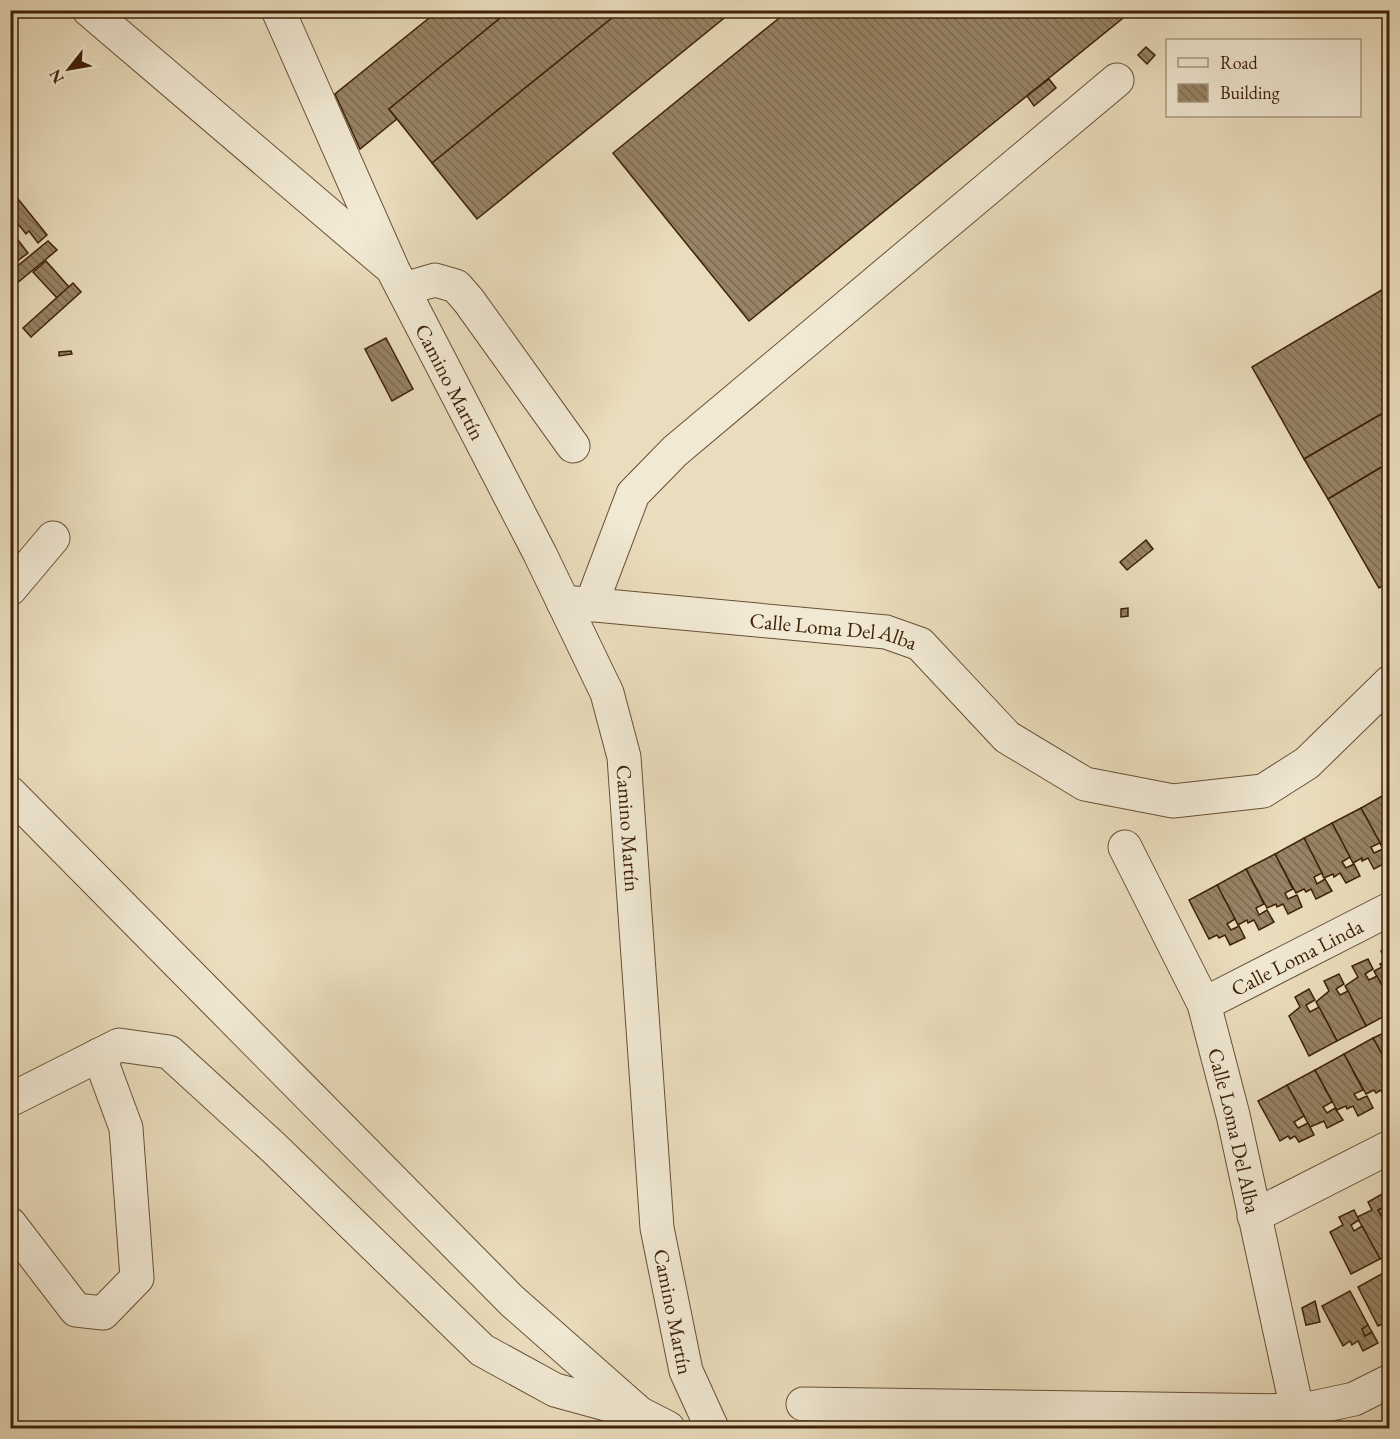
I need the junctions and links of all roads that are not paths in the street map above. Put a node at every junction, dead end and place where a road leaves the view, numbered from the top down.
1 (89, 10) edge
2 (278, 10) edge
3 (1117, 80) dead end
4 (399, 280) junction
5 (573, 446) dead end
6 (53, 538) dead end
7 (10, 589) edge
8 (577, 603) junction
9 (1389, 682) edge
10 (10, 793) edge
11 (1125, 847) dead end
12 (1389, 909) edge
13 (1204, 1004) junction
14 (99, 1055) junction
15 (10, 1100) edge
16 (1389, 1147) edge
17 (1254, 1216) junction
18 (10, 1224) edge
19 (1389, 1381) edge
20 (803, 1404) dead end
21 (639, 1413) junction
22 (1300, 1420) edge
23 (668, 1428) edge
24 (712, 1428) edge

1 - 4 street
2 - 4 street, Camino Martín
3 - 8 street
4 - 5 street
4 - 8 street, Camino Martín
6 - 7 street
8 - 9 street, Calle Loma Del Alba
8 - 24 street, Camino Martín
10 - 21 street
11 - 13 street, Calle Loma Del Alba
12 - 13 street, Calle Loma Linda
13 - 17 street, Calle Loma Del Alba
14 - 15 street
14 - 18 street
14 - 21 street
16 - 17 street
17 - 22 street, Calle Loma Del Alba
19 - 22 street
20 - 22 street
21 - 23 street

